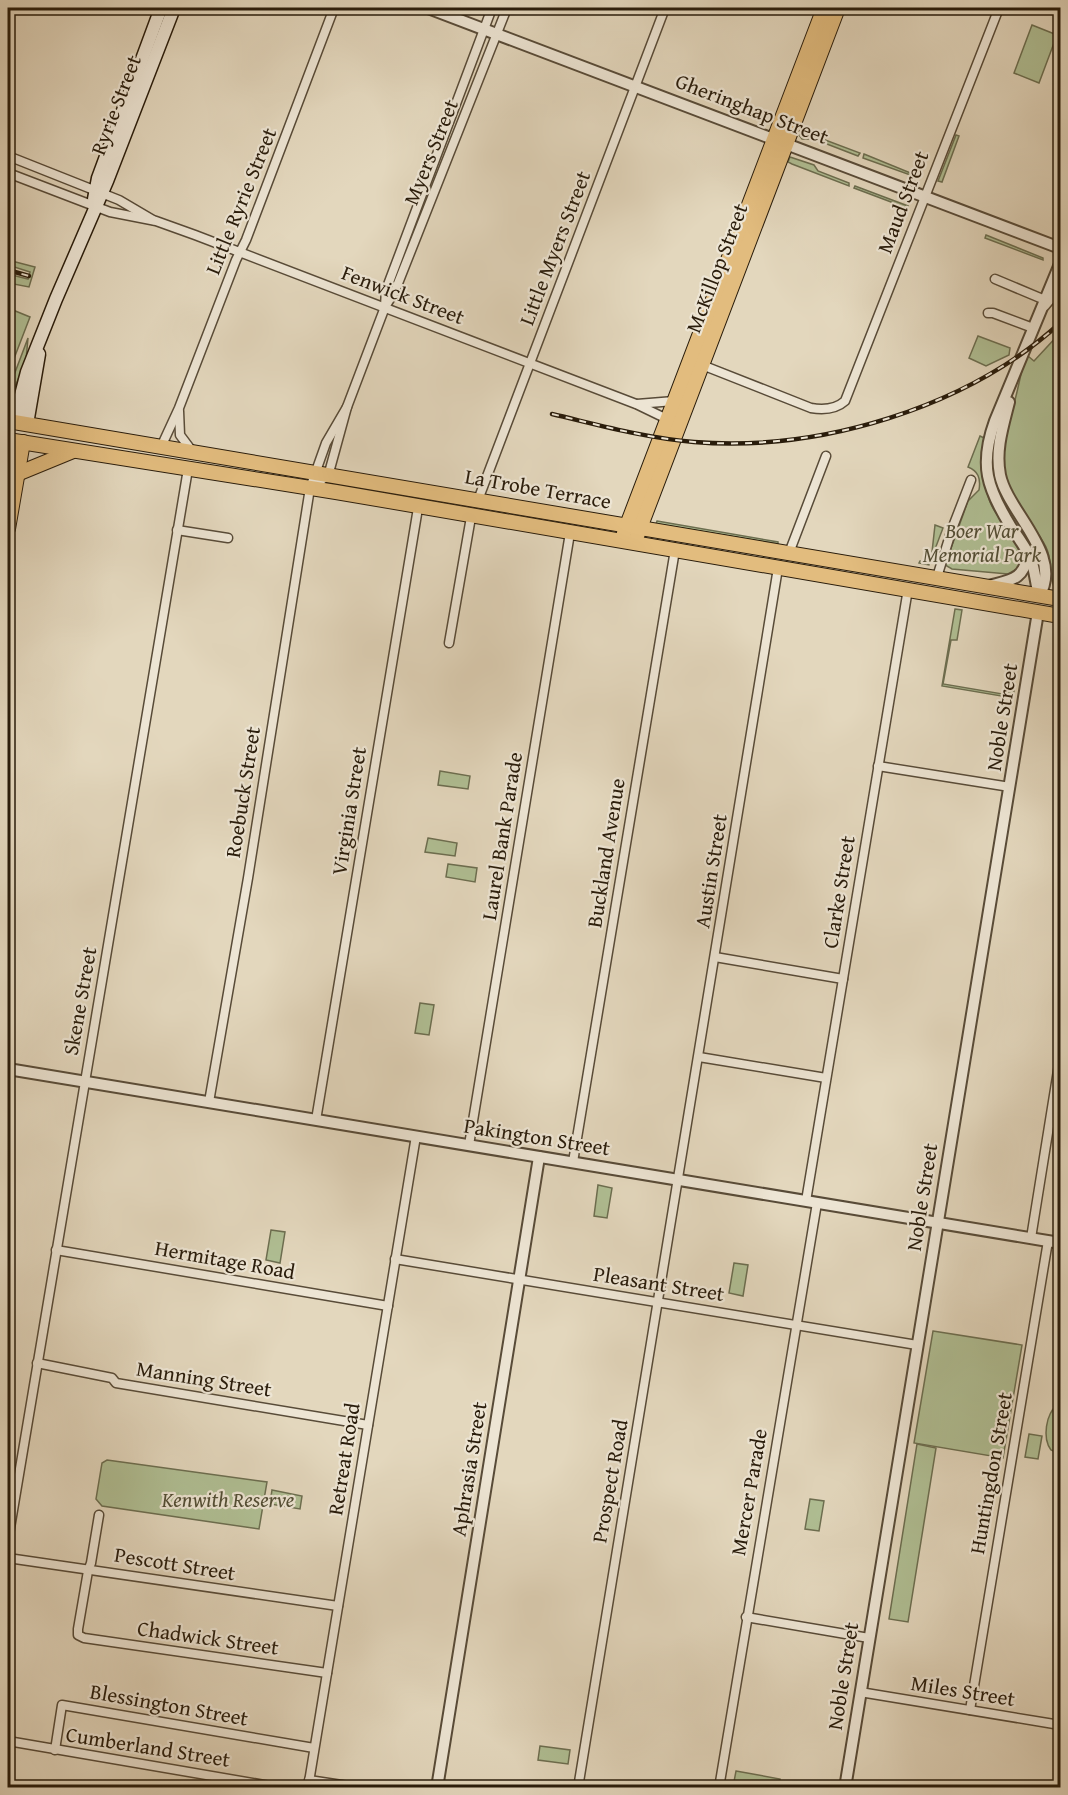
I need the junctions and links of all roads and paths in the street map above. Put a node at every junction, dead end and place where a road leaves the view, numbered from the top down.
1 (161, 8) edge
2 (174, 8) edge
3 (334, 8) edge
4 (428, 8) edge
5 (492, 8) edge
6 (507, 8) edge
7 (665, 8) edge
8 (824, 8) edge
9 (838, 8) edge
10 (999, 8) edge
11 (484, 28) junction
12 (497, 33) junction
13 (636, 86) junction
14 (781, 141) junction
15 (8, 156) edge
16 (22, 162) junction
17 (12, 175) edge
18 (99, 192) junction
19 (924, 196) junction
20 (93, 210) junction
21 (156, 221) junction
22 (1060, 248) edge
23 (240, 252) junction
24 (1060, 264) edge
25 (995, 279) dead end
26 (1060, 288) edge
27 (1043, 305) junction
28 (385, 307) junction
29 (991, 311) dead end
30 (1033, 328) junction
31 (40, 341) junction
32 (531, 363) junction
33 (702, 365) junction
34 (1015, 372) junction
35 (20, 399) junction
36 (674, 401) junction
37 (636, 404) junction
38 (347, 407) junction
39 (179, 408) junction
40 (8, 409) edge
41 (667, 419) junction
42 (18, 423) edge
43 (18, 444) edge
44 (160, 447) junction
45 (73, 451) junction
46 (194, 453) junction
47 (826, 456) dead end
48 (188, 469) junction
49 (17, 474) junction
50 (320, 474) junction
51 (971, 480) dead end
52 (310, 488) junction
53 (478, 500) junction
54 (418, 508) junction
55 (471, 517) junction
56 (633, 526) junction
57 (8, 529) edge
58 (177, 530) junction
59 (570, 533) junction
60 (228, 538) dead end
61 (628, 542) junction
62 (675, 550) junction
63 (789, 553) junction
64 (1028, 554) junction
65 (778, 568) junction
66 (937, 578) junction
67 (989, 586) junction
68 (908, 589) junction
69 (1040, 596) junction
70 (1060, 599) edge
71 (1038, 612) junction
72 (1060, 616) edge
73 (449, 643) dead end
74 (878, 766) junction
75 (1010, 787) junction
76 (715, 957) junction
77 (843, 979) junction
78 (699, 1057) junction
79 (1060, 1058) edge
80 (8, 1069) edge
81 (826, 1078) junction
82 (84, 1081) junction
83 (209, 1102) junction
84 (316, 1120) junction
85 (416, 1136) junction
86 (469, 1145) junction
87 (539, 1157) junction
88 (573, 1162) junction
89 (679, 1180) junction
90 (811, 1202) junction
91 (938, 1223) junction
92 (1031, 1238) junction
93 (1048, 1241) junction
94 (1060, 1243) edge
95 (56, 1250) junction
96 (395, 1259) junction
97 (520, 1279) junction
98 (658, 1302) junction
99 (388, 1306) junction
100 (796, 1324) junction
101 (917, 1345) junction
102 (37, 1363) junction
103 (368, 1425) junction
104 (99, 1515) dead end
105 (8, 1540) edge
106 (8, 1558) edge
107 (88, 1571) junction
108 (338, 1606) junction
109 (746, 1617) junction
110 (869, 1638) junction
111 (327, 1673) junction
112 (860, 1692) junction
113 (970, 1710) junction
114 (1060, 1725) edge
115 (8, 1741) edge
116 (314, 1748) junction
117 (55, 1750) junction
118 (308, 1784) edge
119 (282, 1788) edge
120 (362, 1788) edge
121 (437, 1788) edge
122 (578, 1788) edge
123 (719, 1788) edge
124 (845, 1788) edge

1 - 18 main road, Ryrie Street
2 - 18 main road, Ryrie Street
3 - 23 street, Little Ryrie Street
4 - 11 street, Gheringhap Street
5 - 11 street, Myers Street
6 - 12 street, Myers Street
7 - 13 street, Little Myers Street
8 - 14 main road, McKillop Street
9 - 14 main road, McKillop Street
10 - 19 street, Maud Street
11 - 12 street, Gheringhap Street
11 - 28 street, Myers Street
12 - 13 street, Gheringhap Street
12 - 28 street, Myers Street
13 - 14 street, Gheringhap Street
13 - 32 street, Little Myers Street
14 - 19 street, Gheringhap Street
14 - 33 main road, McKillop Street
14 - 36 main road, McKillop Street
15 - 16 street, Fenwick Street
16 - 17 street
16 - 18 street, Fenwick Street
17 - 20 street, Fenwick Street
18 - 20 main road, Ryrie Street
18 - 21 street, Fenwick Street
19 - 22 street, Gheringhap Street
19 - 33 street, Maud Street
20 - 21 street, Fenwick Street
20 - 31 main road, Ryrie Street
21 - 23 street, Fenwick Street
23 - 28 street, Fenwick Street
23 - 39 street, Little Ryrie Street
24 - 27 street
25 - 27 street
26 - 27 street
27 - 30 street
28 - 32 street, Fenwick Street
28 - 38 street, Myers Street
29 - 30 street
30 - 34 street
31 - 35 main road, Ryrie Street
31 - 42 main road, Ryrie Street
32 - 37 street, Fenwick Street
32 - 53 street, Little Myers Street
33 - 41 main road
33 - 56 main road, McKillop Street
34 - 64 street
34 - 69 street
35 - 40 main road
35 - 42 main road, Ryrie Street
36 - 37 street, Fenwick Street
36 - 41 main road, McKillop Street
37 - 41 street, Fenwick Street
38 - 50 street, Myers Street
38 - 50 street, Myers Street
39 - 44 street, Little Ryrie Street
39 - 46 street, Little Ryrie Street
41 - 56 main road, McKillop Street
42 - 43 main road
42 - 44 main road, La Trobe Terrace
43 - 45 main road, La Trobe Terrace
43 - 49 main road
44 - 46 main road, La Trobe Terrace
45 - 48 main road, La Trobe Terrace
45 - 49 main road
46 - 50 main road, La Trobe Terrace
47 - 63 street
48 - 52 main road, La Trobe Terrace
48 - 58 street, Skene Street
49 - 57 main road
50 - 52 street, Myers Street
50 - 53 main road, La Trobe Terrace
51 - 66 street
52 - 54 main road, La Trobe Terrace
52 - 83 street, Roebuck Street
53 - 56 main road, La Trobe Terrace
54 - 55 main road, La Trobe Terrace
54 - 84 street, Virginia Street
55 - 59 main road, La Trobe Terrace
55 - 73 street
56 - 61 main road, McKillop Street
56 - 63 main road, La Trobe Terrace
58 - 60 street
58 - 82 street, Skene Street
59 - 61 main road, La Trobe Terrace
59 - 86 street, Laurel Bank Parade
61 - 62 main road, La Trobe Terrace
62 - 65 main road, La Trobe Terrace
62 - 88 street, Buckland Avenue
63 - 66 main road, La Trobe Terrace
64 - 67 street
64 - 69 street
65 - 68 main road, La Trobe Terrace
65 - 76 street, Austin Street
66 - 67 main road, La Trobe Terrace
67 - 69 main road, La Trobe Terrace
68 - 71 main road, La Trobe Terrace
68 - 74 street, Clarke Street
69 - 70 main road, La Trobe Terrace
69 - 71 main road
71 - 72 main road, La Trobe Terrace
71 - 75 street, Noble Street
74 - 75 street
74 - 77 street, Clarke Street
75 - 91 street, Noble Street
76 - 77 street
76 - 78 street, Austin Street
77 - 81 street, Clarke Street
78 - 81 street
78 - 89 street, Austin Street
79 - 92 street
80 - 82 street, Pakington Street
81 - 90 street, Clarke Street
82 - 83 street, Pakington Street
82 - 95 street, Skene Street
83 - 84 street, Pakington Street
84 - 85 street, Pakington Street
85 - 86 street, Pakington Street
85 - 96 street, Retreat Road
86 - 87 street, Pakington Street
87 - 88 street, Pakington Street
87 - 97 street, Aphrasia Street
88 - 89 street, Pakington Street
89 - 90 street, Pakington Street
89 - 98 street, Prospect Road
90 - 91 street, Pakington Street
90 - 100 street, Mercer Parade
91 - 92 street, Pakington Street
91 - 101 street, Noble Street
92 - 93 street, Pakington Street
93 - 94 street, Pakington Street
93 - 113 street, Huntingdon Street
95 - 99 street, Hermitage Road
95 - 102 street, Skene Street
96 - 97 street, Pleasant Street
96 - 99 street, Retreat Road
97 - 98 street, Pleasant Street
97 - 121 street, Aphrasia Street
98 - 100 street, Pleasant Street
98 - 122 street, Prospect Road
99 - 103 street, Retreat Road
100 - 101 street, Pleasant Street
100 - 109 street, Mercer Parade
101 - 110 street, Noble Street
102 - 103 street, Manning Street
102 - 105 street, Skene Street
103 - 108 street, Retreat Road
104 - 107 street
106 - 107 street, Pescott Street
107 - 108 street, Pescott Street
107 - 111 street, Chadwick Street
108 - 111 street, Retreat Road
109 - 110 street
109 - 123 street, Mercer Parade
110 - 112 street, Noble Street
111 - 116 street, Retreat Road
112 - 113 street, Miles Street
112 - 124 street, Noble Street
113 - 114 street, Miles Street
115 - 117 street, Cumberland Street
116 - 117 street, Blessington Street
116 - 118 street, Retreat Road
117 - 119 street, Cumberland Street
118 - 120 street

